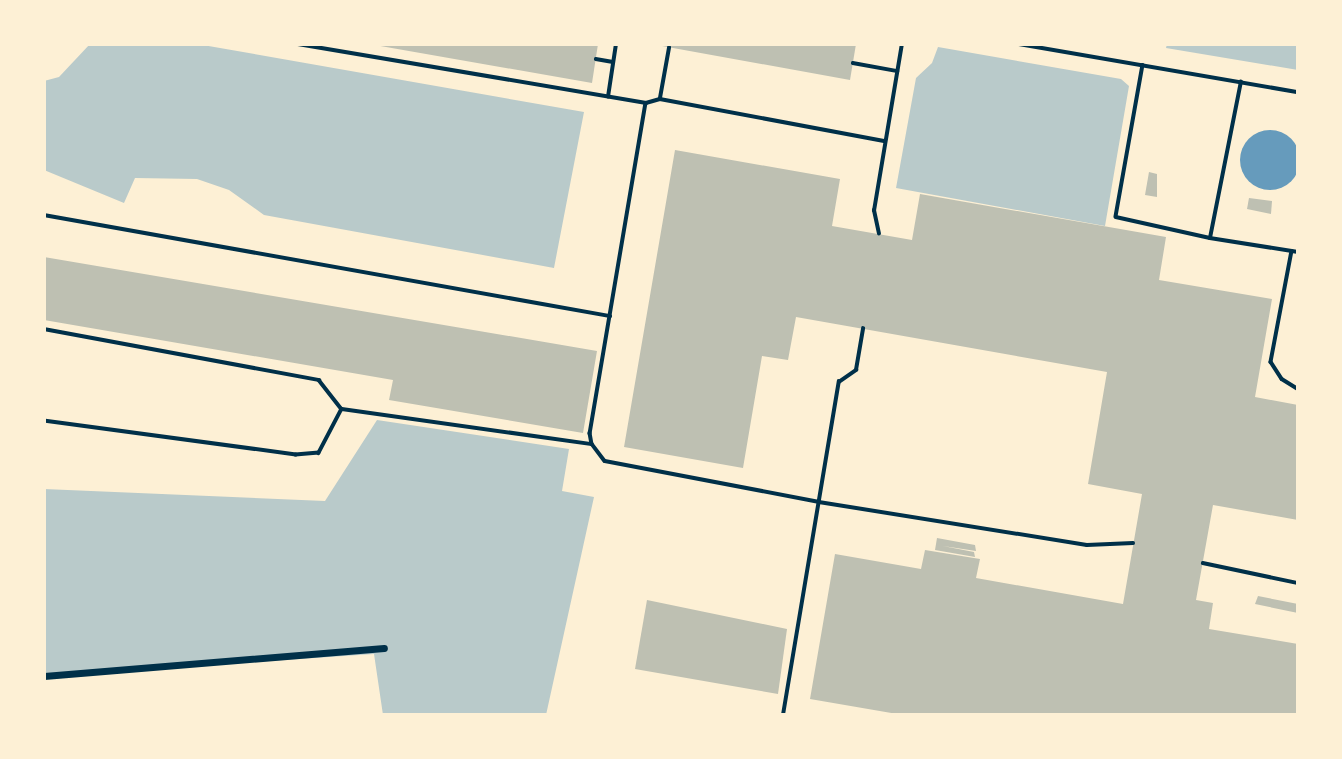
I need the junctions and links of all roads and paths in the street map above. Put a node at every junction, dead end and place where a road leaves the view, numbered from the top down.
1 (298, 44) edge
2 (617, 44) edge
3 (902, 44) edge
4 (1019, 44) edge
5 (668, 48) dead end
6 (596, 59) dead end
7 (613, 62) junction
8 (853, 63) dead end
9 (1143, 65) junction
10 (897, 71) junction
11 (1241, 82) junction
12 (1298, 92) edge
13 (608, 97) junction
14 (660, 99) junction
15 (646, 103) junction
16 (886, 141) junction
17 (44, 215) edge
18 (879, 234) dead end
19 (1210, 238) junction
20 (1292, 251) junction
21 (1298, 252) edge
22 (610, 316) junction
23 (863, 329) dead end
24 (44, 330) edge
25 (1298, 389) edge
26 (342, 409) junction
27 (44, 421) edge
28 (592, 444) junction
29 (819, 502) junction
30 (1133, 543) dead end
31 (1203, 563) dead end
32 (1298, 583) edge
33 (384, 648) dead end
34 (44, 676) edge
35 (783, 715) edge

1 - 13 lane
2 - 7 lane
3 - 10 lane
4 - 9 lane
5 - 14 lane
6 - 7 lane
7 - 13 lane
8 - 10 lane
9 - 11 lane
9 - 19 lane
10 - 16 lane
11 - 12 lane
11 - 19 lane
13 - 15 lane
14 - 15 lane
14 - 16 lane
15 - 22 lane
16 - 18 lane
17 - 22 lane
19 - 20 lane
20 - 21 lane
20 - 25 lane
22 - 28 lane
23 - 29 lane
24 - 26 lane
26 - 27 lane
26 - 28 lane
28 - 29 lane
29 - 30 lane
29 - 35 lane
31 - 32 lane
33 - 34 street

